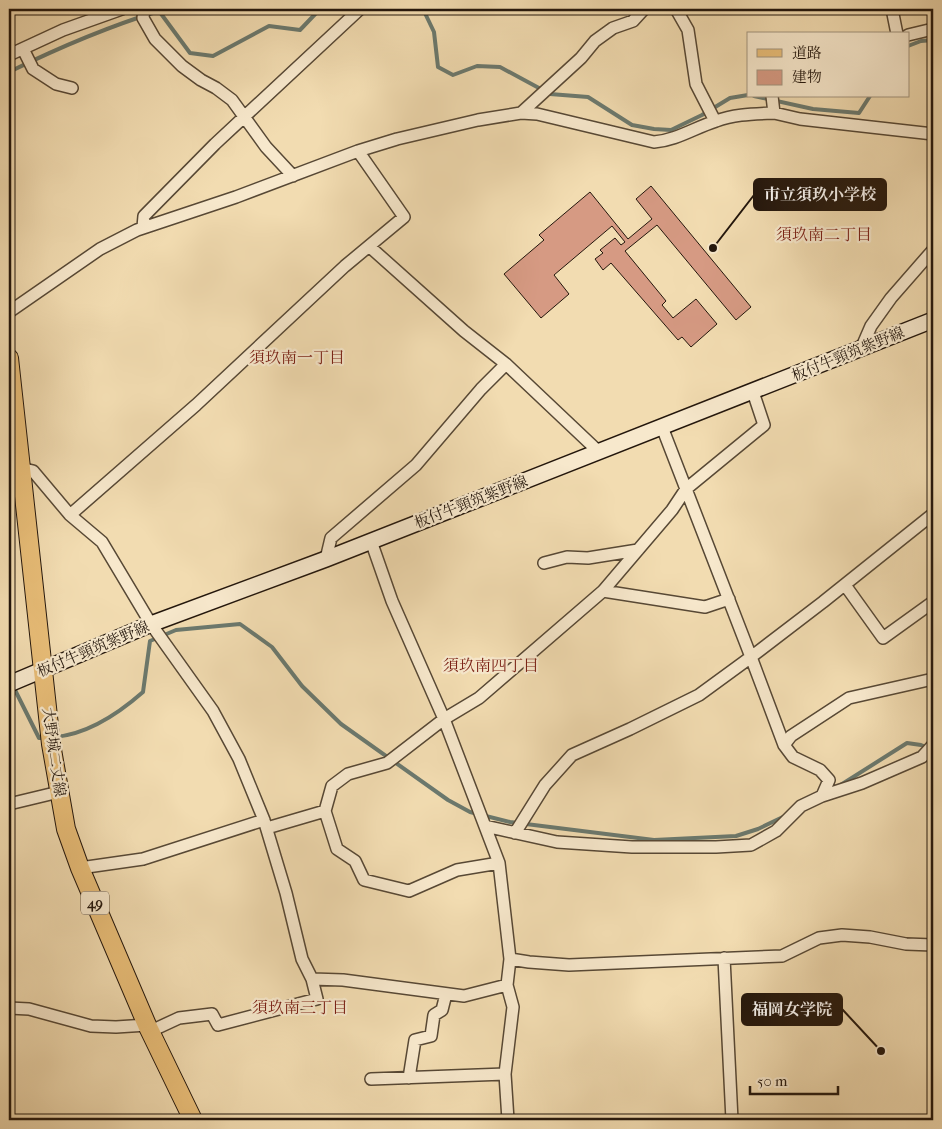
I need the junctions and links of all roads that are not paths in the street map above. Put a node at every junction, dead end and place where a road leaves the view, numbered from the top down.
1 (122, 9) edge
2 (144, 9) edge
3 (360, 9) edge
4 (644, 9) edge
5 (676, 9) edge
6 (892, 9) edge
7 (933, 29) edge
8 (897, 32) edge
9 (910, 35) edge
10 (23, 49) junction
11 (9, 55) edge
12 (72, 88) dead end
13 (772, 104) edge
14 (521, 113) junction
15 (245, 117) junction
16 (715, 121) junction
17 (933, 134) edge
18 (358, 151) junction
19 (293, 176) junction
20 (143, 228) junction
21 (370, 247) junction
22 (933, 250) edge
23 (9, 312) edge
24 (933, 320) edge
25 (861, 349) junction
26 (9, 358) edge
27 (506, 364) junction
28 (753, 392) junction
29 (662, 427) junction
30 (599, 452) junction
31 (20, 468) junction
32 (686, 489) junction
33 (933, 514) edge
34 (70, 515) junction
35 (371, 541) junction
36 (638, 550) junction
37 (326, 559) junction
38 (544, 563) dead end
39 (845, 585) junction
40 (603, 591) junction
41 (729, 599) junction
42 (933, 602) edge
43 (151, 624) junction
44 (751, 657) junction
45 (43, 671) junction
46 (933, 679) edge
47 (9, 684) edge
48 (444, 719) junction
49 (784, 744) junction
50 (933, 745) edge
51 (59, 792) junction
52 (822, 796) junction
53 (9, 804) edge
54 (325, 811) junction
55 (266, 824) junction
56 (485, 826) junction
57 (515, 833) junction
58 (499, 863) junction
59 (80, 868) junction
60 (933, 945) edge
61 (724, 958) junction
62 (510, 959) junction
63 (312, 979) junction
64 (508, 985) junction
65 (446, 994) junction
66 (9, 1008) edge
67 (149, 1028) junction
68 (505, 1074) junction
69 (409, 1078) junction
70 (371, 1079) dead end
71 (193, 1120) edge
72 (508, 1120) edge
73 (732, 1120) edge

1 - 10 street
2 - 15 street
3 - 15 street
4 - 14 street
5 - 16 street
6 - 8 street
7 - 9 street
10 - 11 street
10 - 12 street
13 - 16 street
13 - 17 street
14 - 16 street
14 - 18 street
15 - 19 street
15 - 20 street
18 - 19 street
18 - 21 street
19 - 20 street
20 - 23 street
21 - 27 street
21 - 34 street
22 - 25 street
24 - 25 main road, 板付牛頸筑紫野線
25 - 28 main road, 板付牛頸筑紫野線
26 - 31 main road, 大野城二丈線 / 49
27 - 30 street
27 - 37 street
28 - 29 main road, 板付牛頸筑紫野線
28 - 32 street
29 - 30 main road, 板付牛頸筑紫野線
29 - 32 street
30 - 35 main road, 板付牛頸筑紫野線
31 - 34 street
31 - 45 main road, 大野城二丈線 / 49
32 - 36 street
32 - 41 street
33 - 39 street
34 - 43 street
35 - 37 main road, 板付牛頸筑紫野線
35 - 48 street
36 - 38 street
36 - 40 street
37 - 43 main road, 板付牛頸筑紫野線
39 - 42 street
39 - 44 street
40 - 41 street
40 - 48 street
41 - 44 street
43 - 45 main road, 板付牛頸筑紫野線
43 - 55 street
44 - 49 street
44 - 57 street
45 - 47 main road, 板付牛頸筑紫野線
45 - 51 main road, 大野城二丈線 / 49
46 - 49 street
48 - 54 street
48 - 56 street
49 - 52 street
50 - 52 street
51 - 53 street
51 - 59 main road, 大野城二丈線 / 49
52 - 57 street
54 - 55 street
54 - 58 street
55 - 59 street
55 - 63 street
56 - 57 street
56 - 58 street
58 - 62 street
59 - 67 main road, 大野城二丈線 / 49
60 - 61 street
61 - 62 street
61 - 73 street
62 - 64 street
63 - 65 street
63 - 67 street
64 - 65 street
64 - 68 street
65 - 69 street
66 - 67 street
67 - 71 main road, 大野城二丈線 / 49
68 - 69 street
68 - 72 street
69 - 70 street

